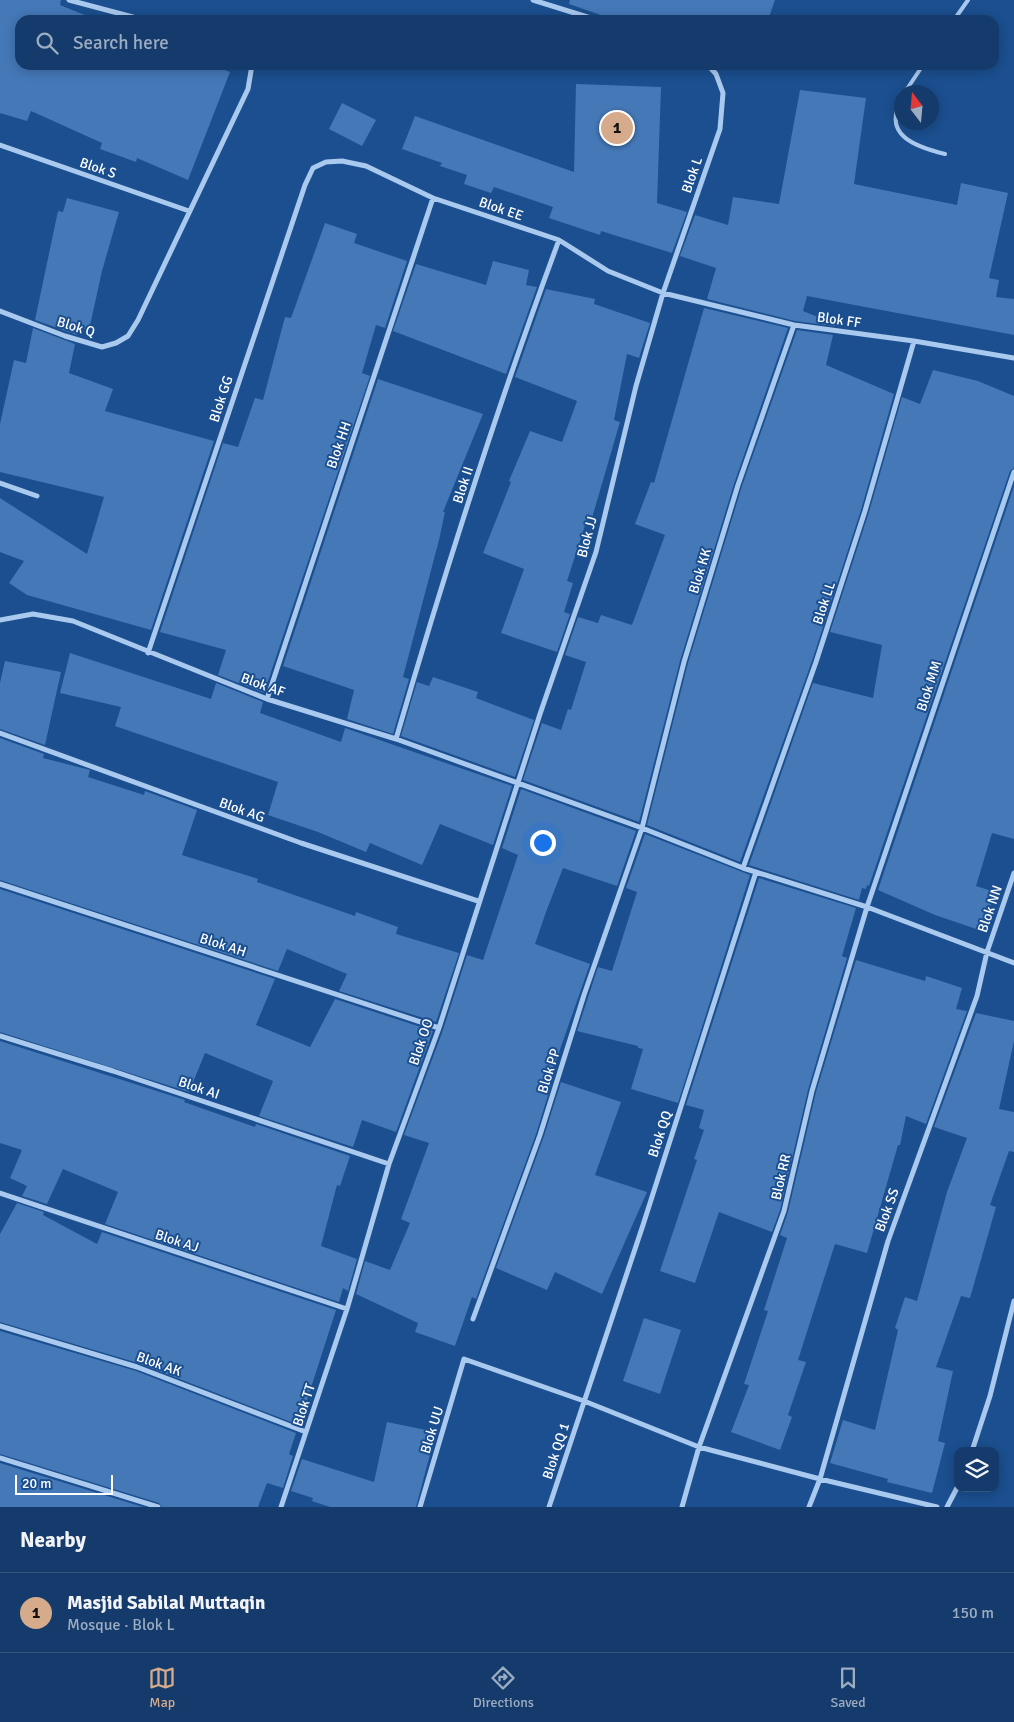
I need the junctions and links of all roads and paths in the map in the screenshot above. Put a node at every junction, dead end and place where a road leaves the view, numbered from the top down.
1 (70, 0) edge
2 (533, 0) edge
3 (968, 0) edge
4 (126, 15) edge
5 (582, 15) edge
6 (958, 15) edge
7 (252, 70) edge
8 (712, 70) edge
9 (920, 70) edge
10 (910, 85) edge
11 (898, 130) edge
12 (0, 145) edge
13 (945, 154) dead end
14 (326, 162) joint
15 (432, 198) junction
16 (189, 211) junction
17 (559, 240) junction
18 (663, 293) junction
19 (0, 311) edge
20 (794, 325) junction
21 (914, 341) junction
22 (1014, 358) edge
23 (1014, 472) edge
24 (0, 483) edge
25 (37, 496) dead end
26 (0, 620) edge
27 (148, 653) junction
28 (267, 699) junction
29 (0, 733) edge
30 (396, 739) junction
31 (518, 784) junction
32 (642, 828) junction
33 (743, 868) junction
34 (756, 872) junction
35 (1014, 874) edge
36 (0, 884) edge
37 (478, 901) junction
38 (867, 907) junction
39 (987, 952) junction
40 (1014, 963) edge
41 (439, 1028) junction
42 (0, 1036) edge
43 (389, 1164) junction
44 (0, 1193) edge
45 (1014, 1301) edge
46 (347, 1309) junction
47 (474, 1319) dead end
48 (0, 1326) edge
49 (584, 1401) junction
50 (306, 1432) junction
51 (700, 1447) junction
52 (973, 1447) edge
53 (0, 1458) edge
54 (820, 1479) junction
55 (955, 1492) edge
56 (158, 1507) edge
57 (281, 1507) edge
58 (420, 1507) edge
59 (549, 1507) edge
60 (682, 1507) edge
61 (808, 1507) edge
62 (936, 1507) edge
63 (947, 1507) edge

1 - 4 street
2 - 5 street
3 - 6 lane
7 - 16 street, Blok Q
8 - 18 street, Blok L
9 - 10 lane
11 - 13 lane
12 - 16 street, Blok S
14 - 15 street, Blok EE
14 - 27 street, Blok GG
15 - 17 street, Blok EE
15 - 28 street, Blok HH
16 - 19 street, Blok Q
17 - 18 street, Blok EE
17 - 30 street, Blok II
18 - 20 street, Blok FF
18 - 31 street, Blok JJ
20 - 21 street, Blok FF
20 - 32 street, Blok KK
21 - 22 street, Blok FF
21 - 33 street, Blok LL
23 - 38 street, Blok MM
24 - 25 street
26 - 27 street, Blok AF
27 - 28 street, Blok AF
28 - 30 street, Blok AF
29 - 37 street, Blok AG
30 - 31 street, Blok AF
31 - 32 street, Blok AF
31 - 37 street, Blok OO
32 - 33 street, Blok AF
32 - 47 street, Blok PP
33 - 34 street, Blok AF
34 - 38 street, Blok AF
34 - 49 street, Blok QQ
35 - 39 street, Blok NN
36 - 41 street, Blok AH
37 - 41 street, Blok OO
38 - 39 street, Blok AF
38 - 51 street, Blok RR
39 - 40 street, Blok AF
39 - 54 street, Blok SS
41 - 43 street, Blok OO
42 - 43 street, Blok AI
43 - 46 street, Blok OO
44 - 46 street, Blok AJ
45 - 52 street
46 - 50 street, Blok TT
48 - 50 street, Blok AK
49 - 51 street
49 - 58 street, Blok UU
49 - 59 street, Blok QQ 1
50 - 57 street, Blok TT
51 - 54 street
51 - 60 street, Blok RR
53 - 56 street
54 - 61 street, Blok SS
54 - 62 street
55 - 63 street

